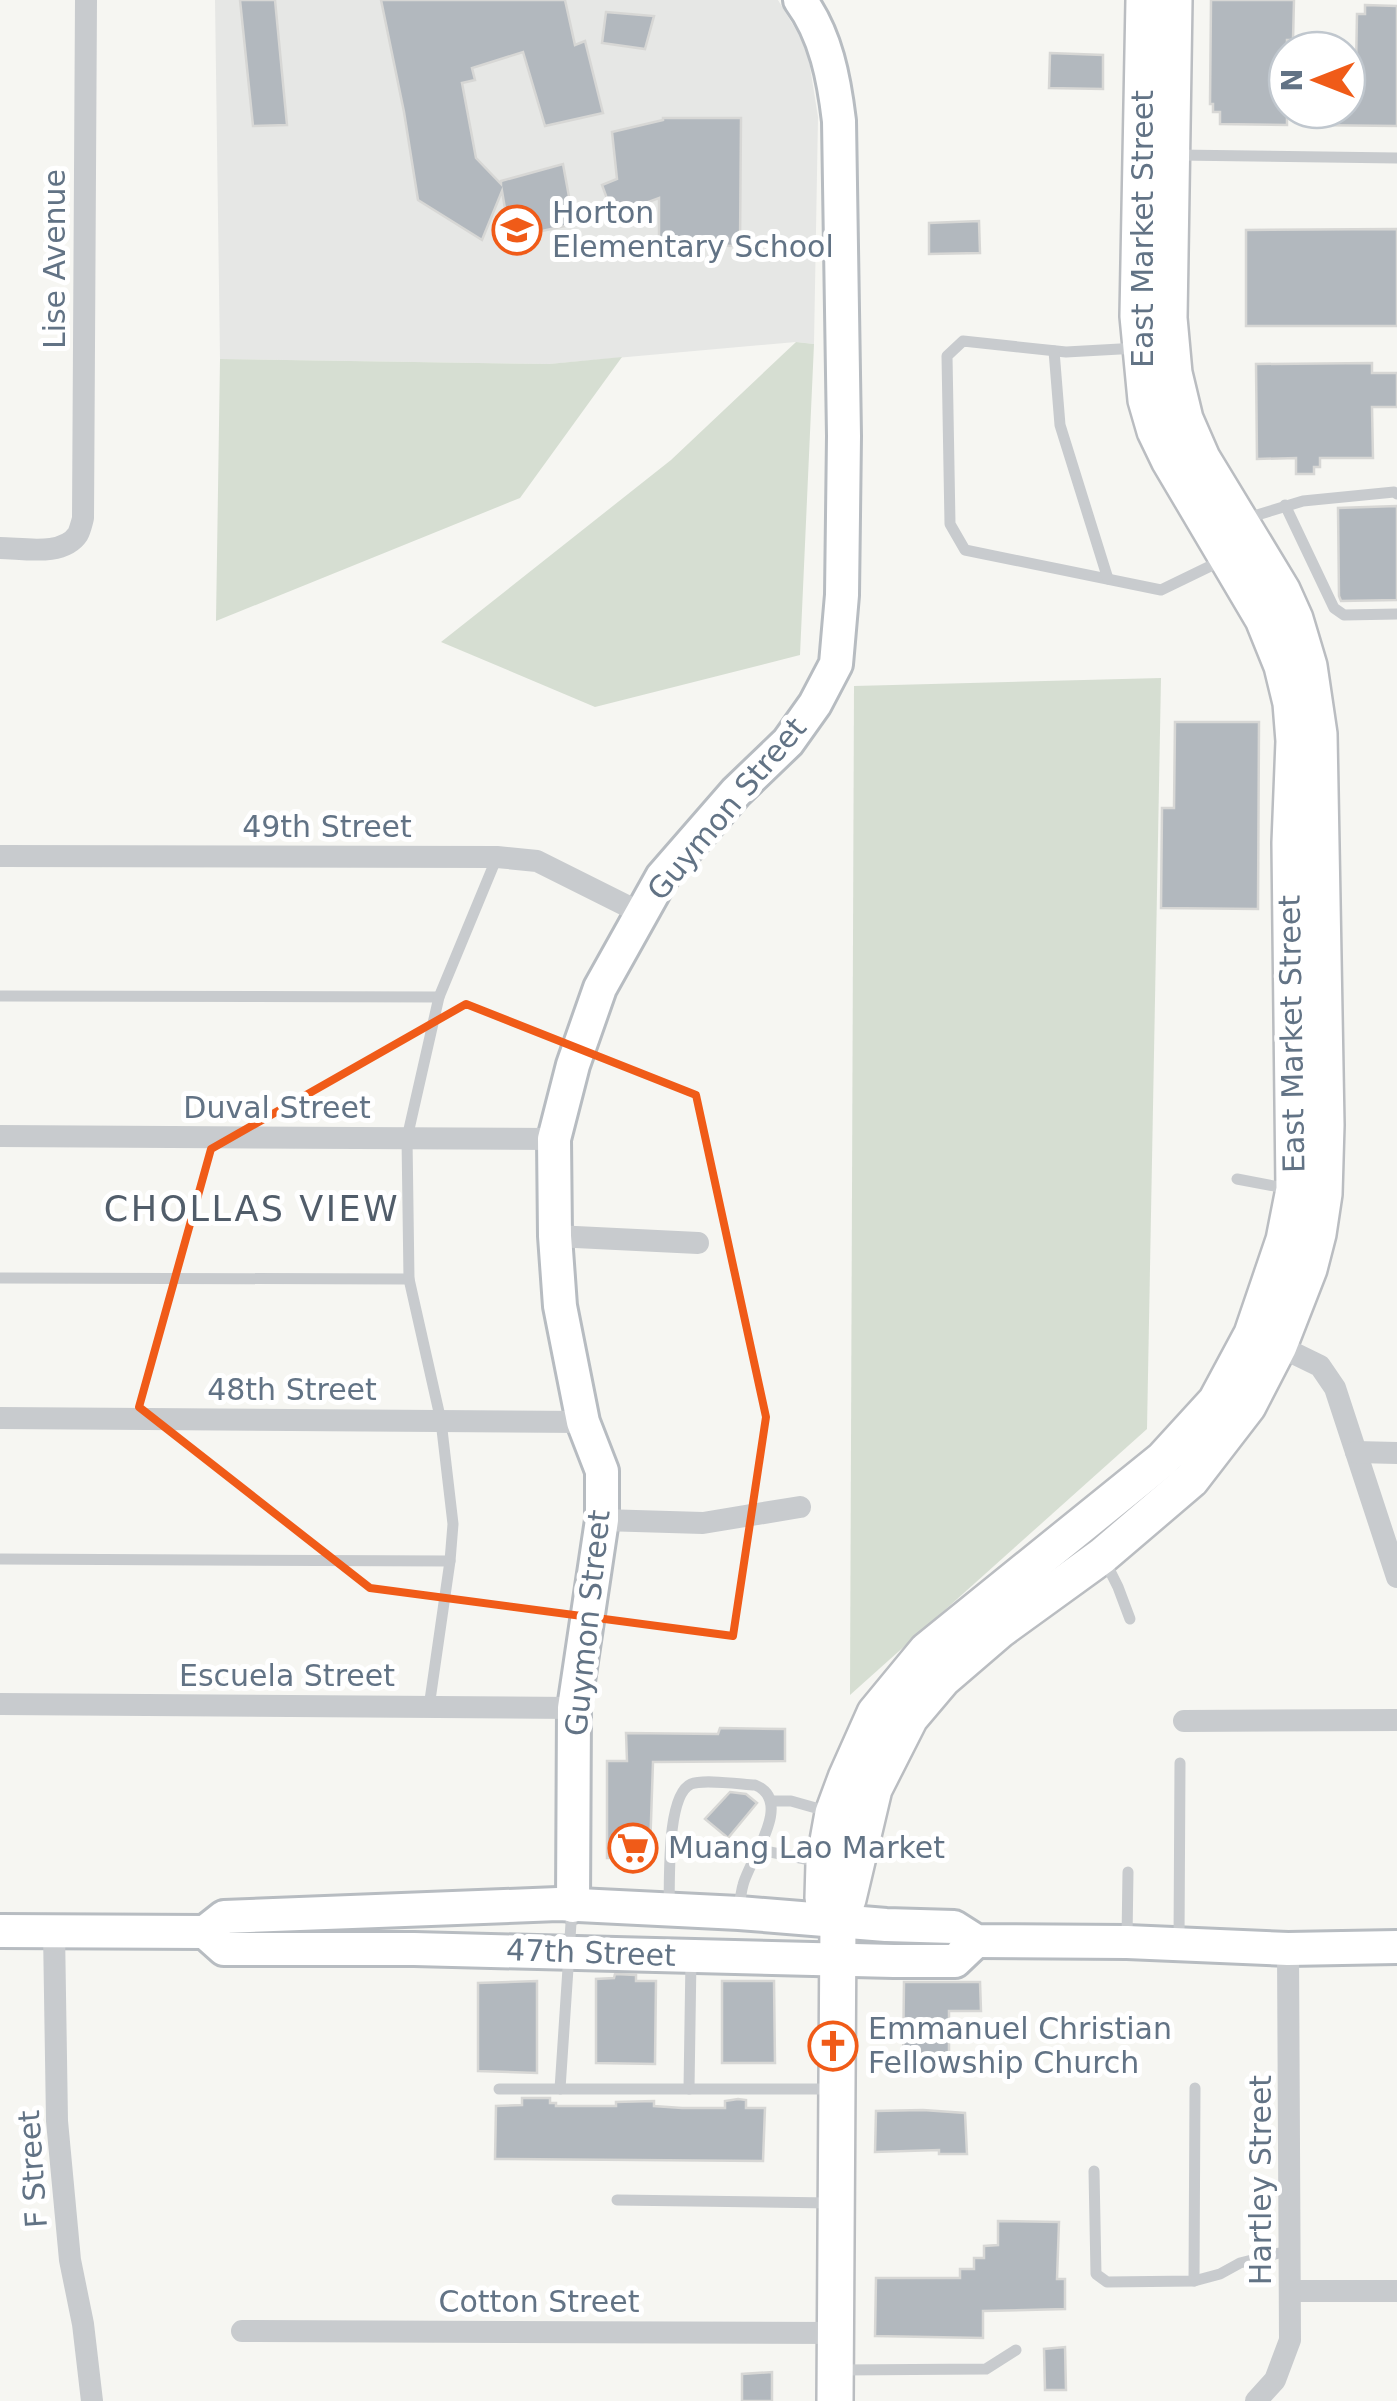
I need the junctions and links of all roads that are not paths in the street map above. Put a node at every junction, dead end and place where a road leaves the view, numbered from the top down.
1 (86, 0) edge
2 (800, 0) edge
3 (1144, 0) edge
4 (1174, 0) edge
5 (1157, 155) junction
6 (1397, 158) edge
7 (1140, 348) junction
8 (1054, 351) junction
9 (1397, 494) edge
10 (1285, 505) junction
11 (1240, 521) junction
12 (0, 548) edge
13 (1229, 558) junction
14 (1108, 580) junction
15 (1397, 614) edge
16 (0, 856) edge
17 (497, 857) junction
18 (641, 913) junction
19 (0, 996) edge
20 (439, 997) junction
21 (0, 1136) edge
22 (408, 1138) junction
23 (554, 1139) junction
24 (1238, 1178) dead end
25 (1294, 1190) junction
26 (554, 1236) junction
27 (698, 1243) dead end
28 (0, 1278) edge
29 (409, 1279) junction
30 (1279, 1346) junction
31 (0, 1418) edge
32 (441, 1421) junction
33 (583, 1422) junction
34 (1356, 1452) junction
35 (1397, 1453) edge
36 (800, 1507) dead end
37 (602, 1520) junction
38 (1102, 1556) junction
39 (0, 1559) edge
40 (450, 1560) junction
41 (1397, 1577) edge
42 (1130, 1620) dead end
43 (0, 1704) edge
44 (428, 1707) junction
45 (574, 1708) junction
46 (1397, 1720) edge
47 (1184, 1721) dead end
48 (1180, 1762) dead end
49 (771, 1801) junction
50 (834, 1813) junction
51 (760, 1850) junction
52 (824, 1863) junction
53 (1128, 1872) dead end
54 (572, 1906) junction
55 (668, 1909) junction
56 (738, 1913) junction
57 (838, 1922) junction
58 (0, 1931) edge
59 (54, 1931) junction
60 (205, 1932) junction
61 (976, 1941) junction
62 (1126, 1942) junction
63 (1178, 1945) junction
64 (1397, 1946) edge
65 (1288, 1949) junction
66 (569, 1952) junction
67 (691, 1956) junction
68 (838, 1960) junction
69 (499, 2088) dead end
70 (560, 2088) junction
71 (1195, 2088) dead end
72 (689, 2089) junction
73 (836, 2089) junction
74 (1094, 2170) dead end
75 (616, 2200) dead end
76 (836, 2203) junction
77 (1292, 2250) junction
78 (1194, 2281) junction
79 (1292, 2291) junction
80 (1397, 2291) edge
81 (242, 2331) dead end
82 (836, 2333) junction
83 (1016, 2350) dead end
84 (835, 2385) edge
85 (92, 2401) edge
86 (1256, 2401) edge

1 - 12 street, Lise Avenue
2 - 18 main road, Guymon Street
3 - 5 main road, East Market Street
4 - 5 main road, East Market Street
5 - 6 lane
5 - 7 main road, East Market Street
5 - 11 main road, East Market Street
7 - 8 lane
7 - 13 main road, East Market Street
8 - 14 lane
8 - 14 lane
9 - 10 lane
10 - 11 lane
10 - 15 lane
11 - 30 main road, East Market Street
13 - 14 lane
13 - 25 main road, East Market Street
16 - 17 street, 49th Street
17 - 18 street, 49th Street
17 - 20 lane
18 - 23 main road, Guymon Street
19 - 20 lane
20 - 22 lane
21 - 22 street, Duval Street
22 - 23 street, Duval Street
22 - 29 lane
23 - 26 main road, Guymon Street
24 - 25 lane
25 - 30 main road
25 - 50 main road, East Market Street
26 - 27 street
26 - 33 main road, Guymon Street
28 - 29 lane
29 - 32 lane
30 - 34 street
30 - 38 main road, East Market Street
31 - 32 street, 48th Street
32 - 33 street, 48th Street
32 - 40 lane
33 - 37 main road, Guymon Street
34 - 35 street
34 - 41 street
36 - 37 street
37 - 45 main road, Guymon Street
38 - 42 lane
38 - 57 main road, East Market Street
39 - 40 lane
40 - 44 lane
43 - 44 street, Escuela Street
44 - 45 street, Escuela Street
45 - 54 main road, Guymon Street
46 - 47 street
48 - 63 lane
49 - 50 lane
49 - 51 lane
49 - 55 lane
50 - 52 main road, East Market Street
51 - 52 lane
51 - 56 lane
52 - 57 main road, East Market Street
53 - 62 lane
54 - 55 main road, 47th Street
54 - 60 main road, 47th Street
54 - 66 lane
55 - 56 main road, 47th Street
56 - 57 main road, 47th Street
57 - 61 main road, 47th Street
57 - 68 main road, East Market Street
58 - 59 main road, 47th Street
59 - 60 main road, 47th Street
59 - 85 street, F Street
60 - 66 main road, 47th Street
61 - 62 main road, 47th Street
61 - 68 main road, 47th Street
62 - 63 main road, 47th Street
63 - 65 main road, 47th Street
64 - 65 main road, 47th Street
65 - 77 street, Hartley Street
66 - 67 main road, 47th Street
66 - 70 lane
67 - 68 main road, 47th Street
67 - 72 lane
68 - 73 main road, East Market Street
69 - 70 lane
70 - 72 lane
71 - 78 lane
72 - 73 lane
73 - 76 main road, East Market Street
74 - 78 lane
75 - 76 lane
76 - 82 main road, East Market Street
77 - 78 lane
77 - 79 street, Hartley Street
79 - 80 street
79 - 86 street, Hartley Street
81 - 82 street, Cotton Street
82 - 84 main road, East Market Street
83 - 84 lane

